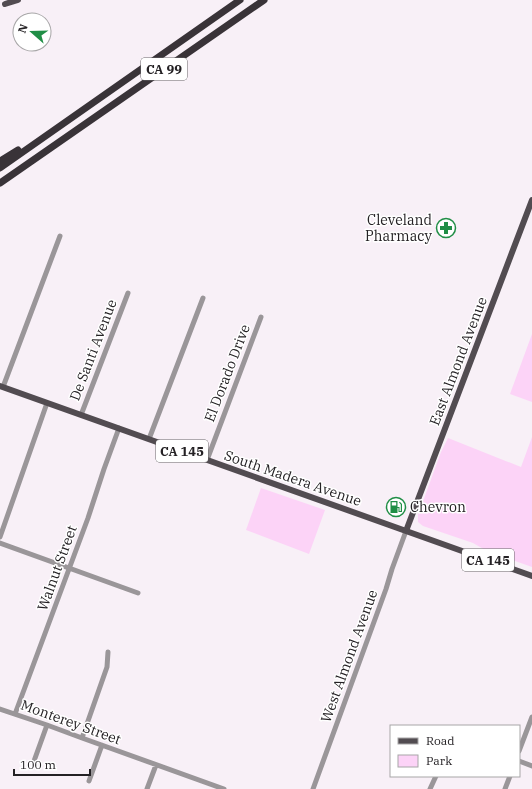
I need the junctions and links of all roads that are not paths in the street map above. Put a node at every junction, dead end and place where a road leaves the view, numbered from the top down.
1 (18, 0) edge
2 (240, 0) edge
3 (264, 0) edge
4 (5, 4) edge
5 (58, 127) junction
6 (65, 138) junction
7 (0, 161) edge
8 (0, 168) edge
9 (0, 183) edge
10 (0, 188) edge
11 (532, 200) edge
12 (60, 236) dead end
13 (128, 293) dead end
14 (203, 298) dead end
15 (261, 317) dead end
16 (1, 386) edge
17 (47, 403) junction
18 (81, 415) junction
19 (119, 428) junction
20 (149, 439) junction
21 (207, 460) junction
22 (406, 531) junction
23 (0, 537) edge
24 (0, 543) edge
25 (70, 568) junction
26 (532, 576) edge
27 (138, 593) dead end
28 (108, 652) dead end
29 (0, 709) edge
30 (15, 714) junction
31 (532, 717) edge
32 (47, 725) junction
33 (82, 738) junction
34 (102, 746) junction
35 (520, 749) edge
36 (34, 761) dead end
37 (520, 761) edge
38 (156, 765) junction
39 (532, 766) edge
40 (436, 777) edge
41 (510, 777) edge
42 (89, 781) dead end
43 (211, 787) edge
44 (147, 789) edge
45 (224, 789) edge
46 (314, 789) edge
47 (430, 789) edge
48 (505, 789) edge

1 - 4 main road
2 - 5 highway, CA 99
3 - 6 highway, CA 99
5 - 7 highway
5 - 8 highway, CA 99
6 - 9 highway, CA 99
6 - 10 highway
11 - 22 main road, East Almond Avenue
12 - 16 street
13 - 18 street, De Santi Avenue
14 - 20 street
15 - 21 street, El Dorado Drive
16 - 17 main road, South Madera Avenue / CA 145
17 - 18 main road, South Madera Avenue / CA 145
17 - 23 street
18 - 19 main road, South Madera Avenue / CA 145
19 - 20 main road, South Madera Avenue / CA 145
19 - 25 street, Walnut Street
20 - 21 main road, South Madera Avenue / CA 145
21 - 22 main road, South Madera Avenue / CA 145
22 - 26 main road, South Madera Avenue / CA 145
22 - 46 street, West Almond Avenue
24 - 25 street
25 - 27 street
25 - 30 street, Walnut Street
28 - 33 street
29 - 30 street, Monterey Street
30 - 32 street, Monterey Street
31 - 35 street
32 - 33 street, Monterey Street
32 - 36 street
33 - 34 street, Monterey Street
34 - 38 street, Monterey Street
34 - 42 street
37 - 39 street
38 - 43 street, Monterey Street
38 - 44 street
40 - 47 street
41 - 48 street
43 - 45 street, Monterey Street

